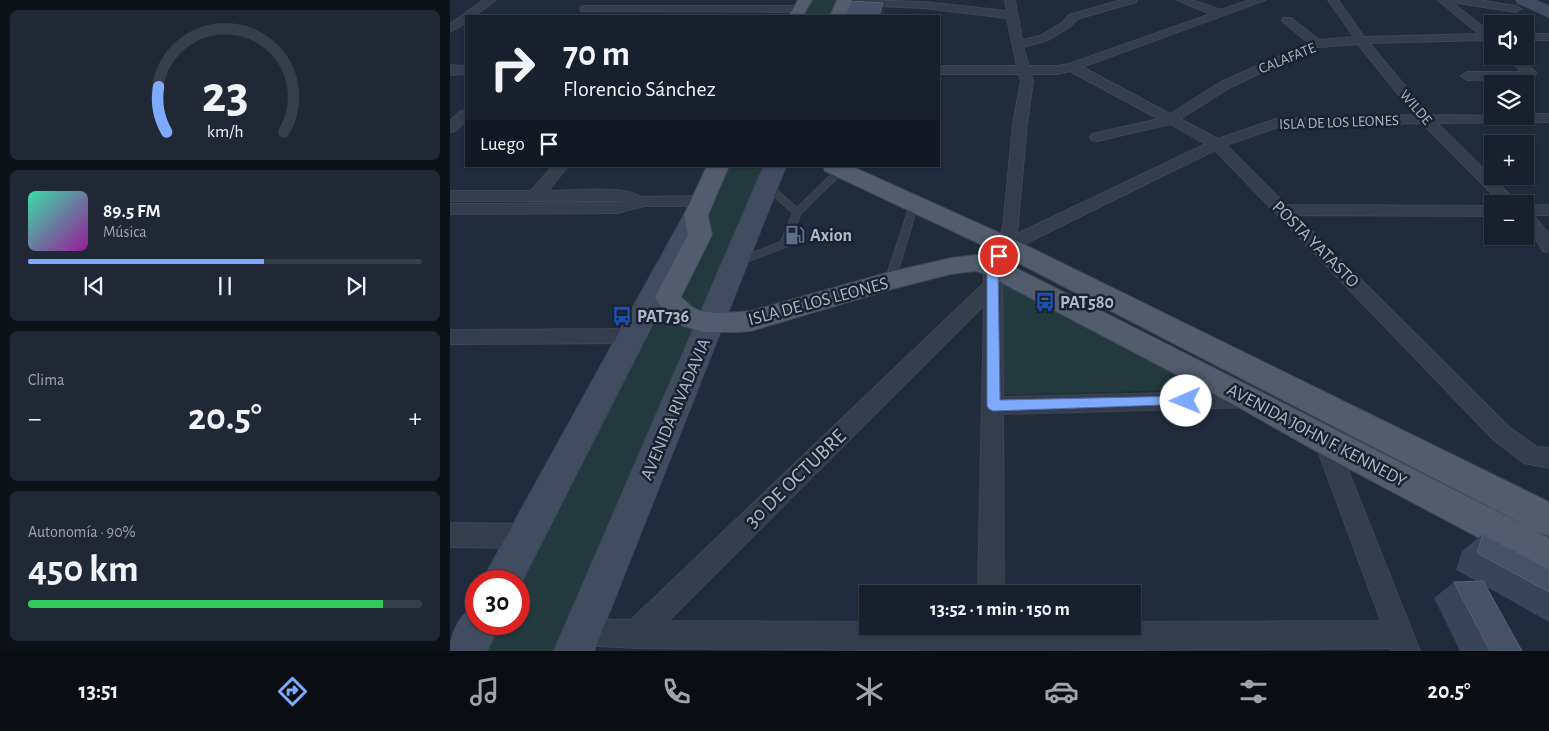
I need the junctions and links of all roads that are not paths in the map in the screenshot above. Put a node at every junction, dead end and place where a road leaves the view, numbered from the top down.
1 (491, 0) edge
2 (595, 0) edge
3 (1010, 0) edge
4 (1182, 0) edge
5 (1260, 0) edge
6 (1333, 0) edge
7 (1443, 0) edge
8 (1458, 0) edge
9 (1537, 0) edge
10 (1136, 1) edge
11 (1471, 1) edge
12 (730, 4) edge
13 (1519, 4) edge
14 (1549, 5) edge
15 (842, 6) edge
16 (585, 8) junction
17 (800, 8) edge
18 (1549, 12) edge
19 (1221, 14) junction
20 (470, 15) edge
21 (577, 15) edge
22 (1013, 15) junction
23 (465, 18) edge
24 (1287, 20) dead end
25 (450, 29) edge
26 (1484, 32) edge
27 (1534, 37) edge
28 (1549, 37) edge
29 (1484, 38) edge
30 (1361, 40) junction
31 (1317, 44) junction
32 (1017, 45) junction
33 (1522, 65) edge
34 (1072, 67) junction
35 (450, 70) edge
36 (465, 70) edge
37 (940, 70) edge
38 (1025, 70) junction
39 (1467, 76) dead end
40 (465, 115) edge
41 (1549, 118) edge
42 (1425, 119) junction
43 (1170, 120) junction
44 (450, 128) edge
45 (1097, 137) dead end
46 (1217, 144) junction
47 (560, 167) edge
48 (718, 167) edge
49 (837, 168) edge
50 (771, 176) edge
51 (537, 194) junction
52 (1503, 195) edge
53 (450, 196) edge
54 (644, 201) junction
55 (914, 204) junction
56 (699, 208) junction
57 (450, 209) edge
58 (1283, 210) junction
59 (1549, 210) edge
60 (1484, 211) edge
61 (1534, 211) edge
62 (797, 212) junction
63 (1534, 226) edge
64 (1549, 247) edge
65 (734, 264) junction
66 (992, 265) junction
67 (890, 281) junction
68 (710, 323) junction
69 (631, 336) junction
70 (450, 337) edge
71 (1251, 399) junction
72 (993, 406) junction
73 (1325, 440) junction
74 (1541, 457) edge
75 (1549, 520) edge
76 (450, 535) edge
77 (525, 536) junction
78 (1549, 557) edge
79 (508, 570) edge
80 (992, 585) edge
81 (636, 634) junction
82 (474, 635) edge
83 (991, 638) edge
84 (578, 642) edge
85 (1403, 642) edge
86 (466, 651) edge

1 - 20 street
2 - 16 street
3 - 22 street
4 - 19 street
5 - 19 street
6 - 30 street, WILDE
7 - 26 street
8 - 11 street
9 - 14 main road
10 - 32 street
11 - 13 street
12 - 16 street
12 - 17 street
13 - 18 main road
15 - 22 street
16 - 21 street
19 - 34 street
22 - 32 street
23 - 25 street
24 - 31 street
27 - 28 street
29 - 30 street, CALAFATE
30 - 31 street, CALAFATE
30 - 42 street, WILDE
31 - 43 street, CALAFATE
32 - 38 street
33 - 39 street
34 - 38 street
34 - 43 street, POSTA YATASTO
35 - 36 street
37 - 38 street
38 - 66 street
40 - 44 street
41 - 42 street, ISLA DE LOS LEONES
42 - 46 street, ISLA DE LOS LEONES
42 - 52 street, WILDE
43 - 45 street, CALAFATE
43 - 46 street, POSTA YATASTO
46 - 58 street, POSTA YATASTO
46 - 66 street, ISLA DE LOS LEONES
47 - 51 street
48 - 56 main road
49 - 55 main road
49 - 62 lane
50 - 62 lane
50 - 65 main road, AVENIDA RIVADAVIA
51 - 53 street
51 - 54 street
54 - 56 street
54 - 57 street
55 - 66 main road
55 - 67 lane
56 - 68 main road, ISLA DE LOS LEONES
56 - 69 main road
58 - 60 street
58 - 74 street, POSTA YATASTO
59 - 61 street
62 - 65 lane
63 - 64 street
65 - 68 main road, AVENIDA RIVADAVIA
66 - 67 main road, ISLA DE LOS LEONES
66 - 71 main road, AVENIDA JOHN F. KENNEDY
66 - 72 street
66 - 75 main road, AVENIDA JOHN F. KENNEDY
66 - 81 street, 30 DE OCTUBRE
67 - 68 main road, ISLA DE LOS LEONES
68 - 84 main road, AVENIDA RIVADAVIA
69 - 70 street
69 - 77 main road
71 - 72 street
71 - 73 main road, AVENIDA JOHN F. KENNEDY
72 - 80 street
73 - 78 main road, AVENIDA JOHN F. KENNEDY
73 - 85 street
76 - 77 street
77 - 79 main road
81 - 83 street
81 - 84 street
82 - 86 main road
83 - 85 street

